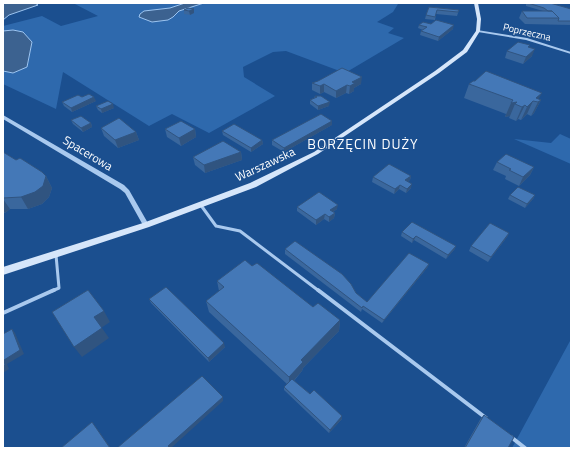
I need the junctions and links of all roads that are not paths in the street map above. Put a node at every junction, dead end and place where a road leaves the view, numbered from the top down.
1 (476, 3) edge
2 (478, 32) junction
3 (571, 52) edge
4 (3, 116) edge
5 (200, 204) junction
6 (146, 225) junction
7 (56, 255) junction
8 (3, 271) edge
9 (3, 314) edge
10 (487, 419) edge
11 (506, 434) edge
12 (525, 448) edge

1 - 2 main road
2 - 3 street, Poprzeczna
2 - 5 main road, Warszawska
4 - 6 street, Spacerowa
5 - 6 main road, Warszawska
5 - 10 lane
6 - 7 main road, Warszawska
7 - 8 main road, Warszawska
7 - 9 lane
11 - 12 lane

